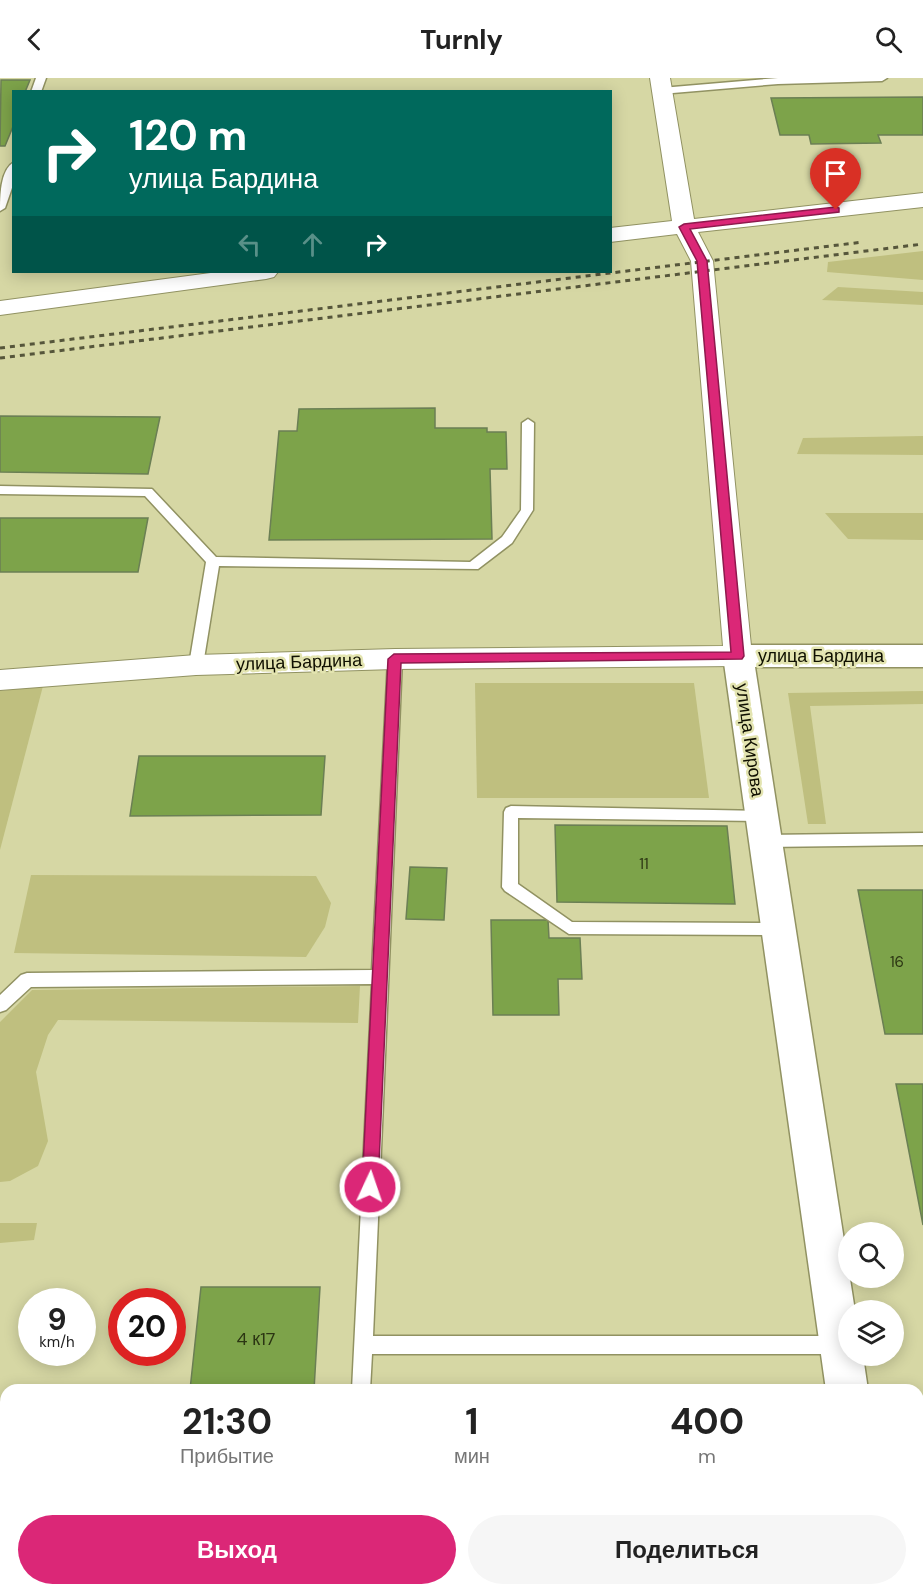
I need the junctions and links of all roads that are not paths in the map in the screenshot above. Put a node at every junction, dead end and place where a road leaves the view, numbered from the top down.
1 (882, 78) edge
2 (660, 85) edge
3 (12, 171) edge
4 (923, 200) edge
5 (0, 208) edge
6 (684, 227) junction
7 (612, 235) edge
8 (259, 273) edge
9 (0, 308) edge
10 (528, 423) dead end
11 (0, 490) edge
12 (213, 561) junction
13 (738, 656) junction
14 (923, 656) edge
15 (394, 659) junction
16 (196, 665) junction
17 (0, 680) edge
18 (763, 828) junction
19 (923, 839) edge
20 (778, 929) junction
21 (380, 977) junction
22 (0, 1005) edge
23 (838, 1325) edge
24 (363, 1345) junction
25 (838, 1345) edge
26 (844, 1366) edge
27 (361, 1384) edge
28 (846, 1384) edge

1 - 2 lane
2 - 6 street, улица Кирова
3 - 5 lane
4 - 6 street
6 - 7 street
6 - 13 street, улица Кирова
8 - 9 street
10 - 12 lane
11 - 12 lane
12 - 16 lane
13 - 14 street, улица Бардина
13 - 15 street, улица Бардина
13 - 18 street, улица Кирова
15 - 16 street, улица Бардина
15 - 21 lane
16 - 17 street, улица Бардина
18 - 19 lane
18 - 20 street, улица Кирова
18 - 20 lane
20 - 23 street, улица Кирова
21 - 22 lane
21 - 24 lane
24 - 25 lane
24 - 27 lane
26 - 28 street, улица Кирова

